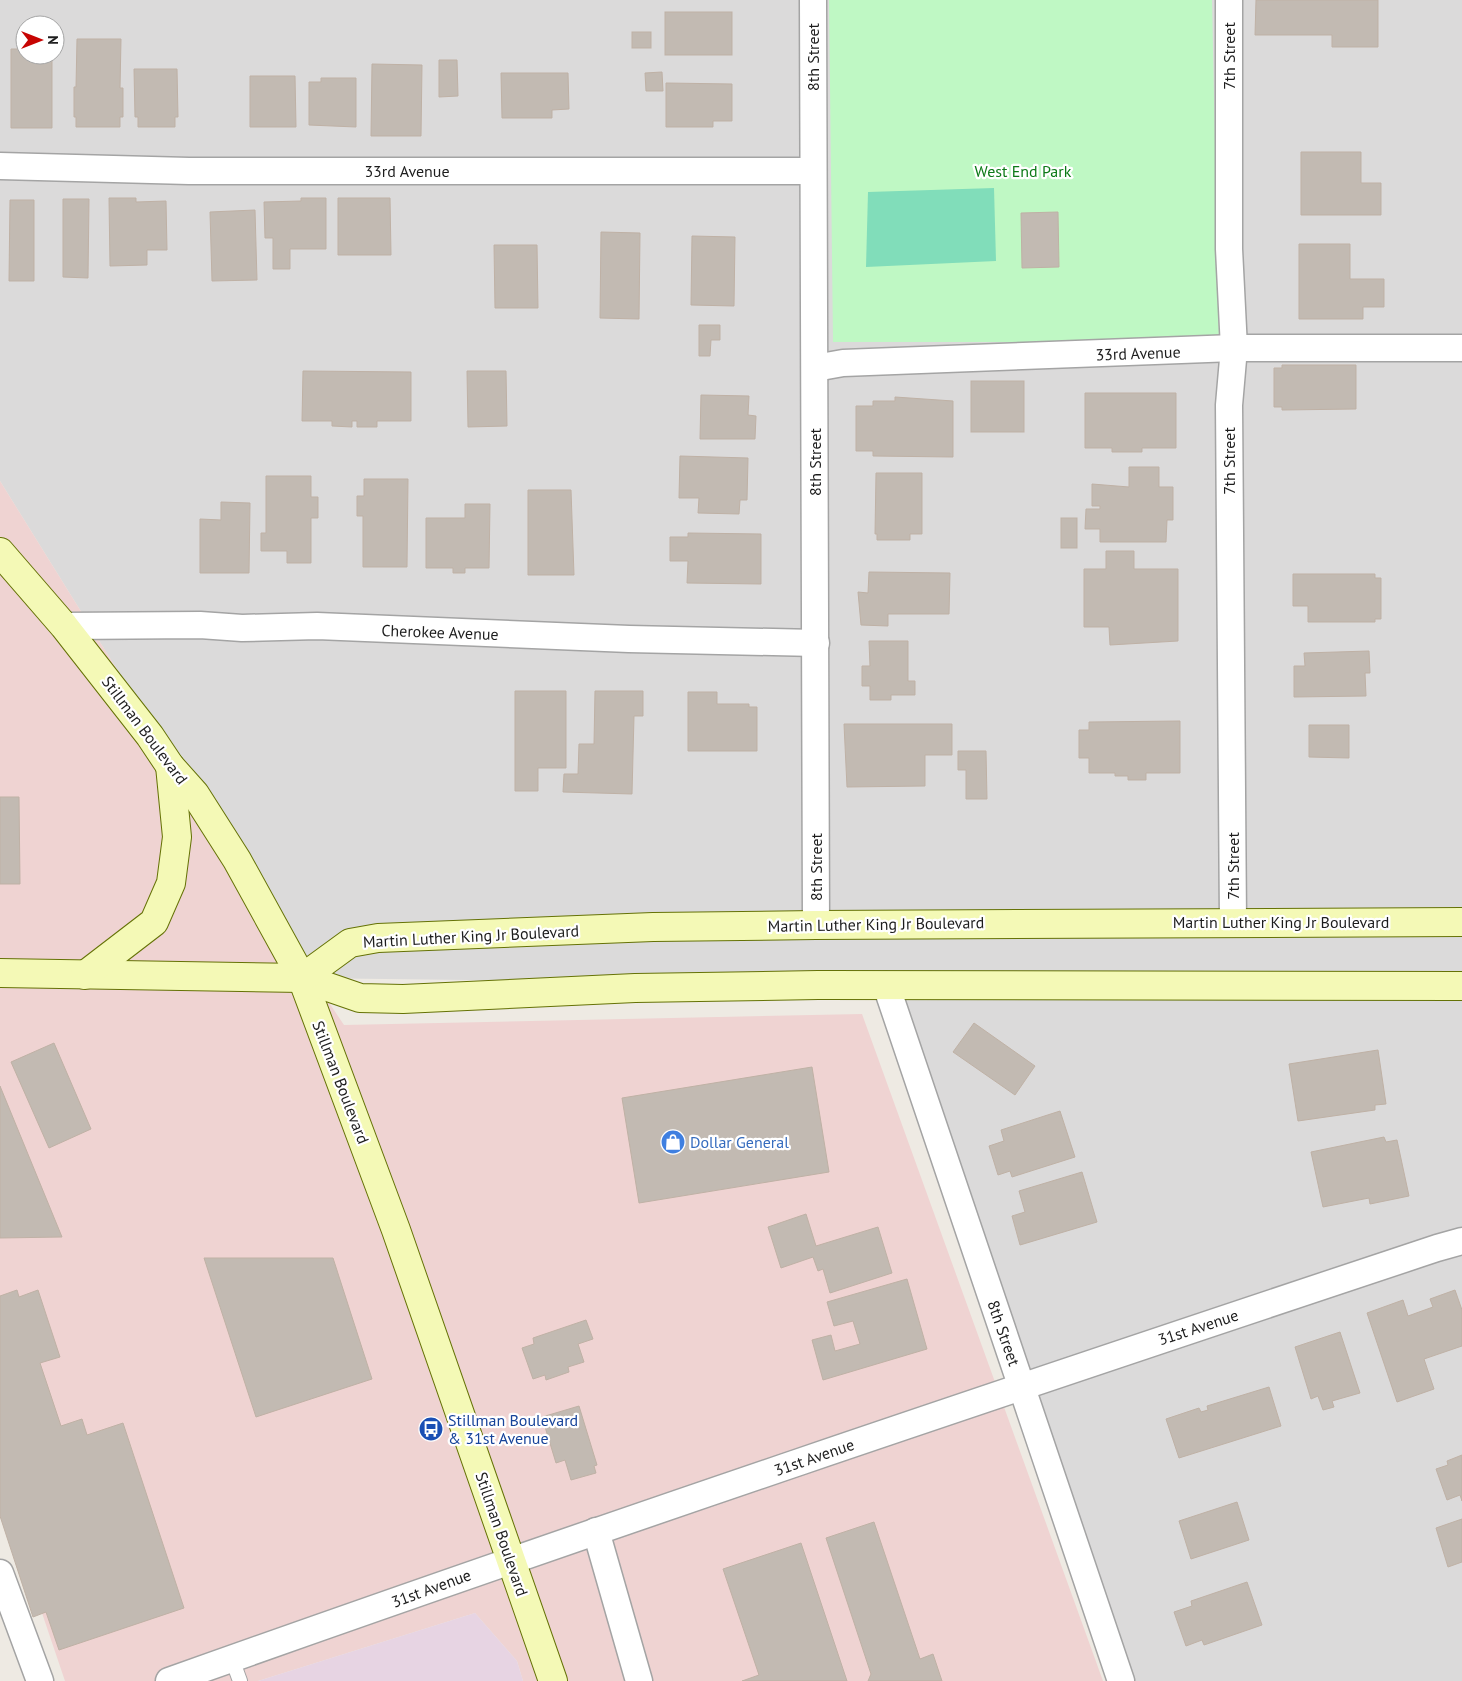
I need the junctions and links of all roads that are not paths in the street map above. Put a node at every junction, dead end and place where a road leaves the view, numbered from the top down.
1 (812, 0) edge
2 (1229, 0) edge
3 (0, 166) edge
4 (813, 171) junction
5 (1234, 348) junction
6 (1462, 348) edge
7 (814, 368) junction
8 (0, 552) edge
9 (64, 626) junction
10 (816, 643) junction
11 (170, 766) junction
12 (1233, 922) junction
13 (1462, 922) edge
14 (816, 924) junction
15 (0, 973) edge
16 (85, 974) junction
17 (302, 978) junction
18 (886, 985) junction
19 (1462, 986) edge
20 (1462, 1241) edge
21 (1022, 1386) junction
22 (596, 1531) junction
23 (511, 1560) junction
24 (0, 1573) edge
25 (236, 1670) edge
26 (40, 1681) edge
27 (169, 1681) edge
28 (553, 1681) edge
29 (639, 1681) edge
30 (1121, 1681) edge

1 - 4 street, 8th Street
2 - 5 street, 7th Street
3 - 4 street, 33rd Avenue
4 - 7 street, 8th Street
5 - 6 street, 33rd Avenue
5 - 7 street, 33rd Avenue
5 - 12 street, 7th Street
7 - 10 street, 8th Street
8 - 9 main road, Stillman Boulevard
9 - 10 street, Cherokee Avenue
9 - 11 main road, Stillman Boulevard
10 - 14 street, 8th Street
11 - 16 main road
11 - 17 main road, Stillman Boulevard
12 - 13 main road, Martin Luther King Jr Boulevard
12 - 14 main road, Martin Luther King Jr Boulevard
14 - 17 main road, Martin Luther King Jr Boulevard
15 - 16 main road
16 - 17 main road
17 - 18 main road
17 - 23 main road, Stillman Boulevard
18 - 19 main road
18 - 21 street, 8th Street
20 - 21 street, 31st Avenue
21 - 22 street, 31st Avenue
21 - 30 street, 8th Street
22 - 23 street, 31st Avenue
22 - 29 street
23 - 25 street, 31st Avenue
23 - 28 main road, Stillman Boulevard
24 - 26 street
25 - 27 street, 31st Avenue

